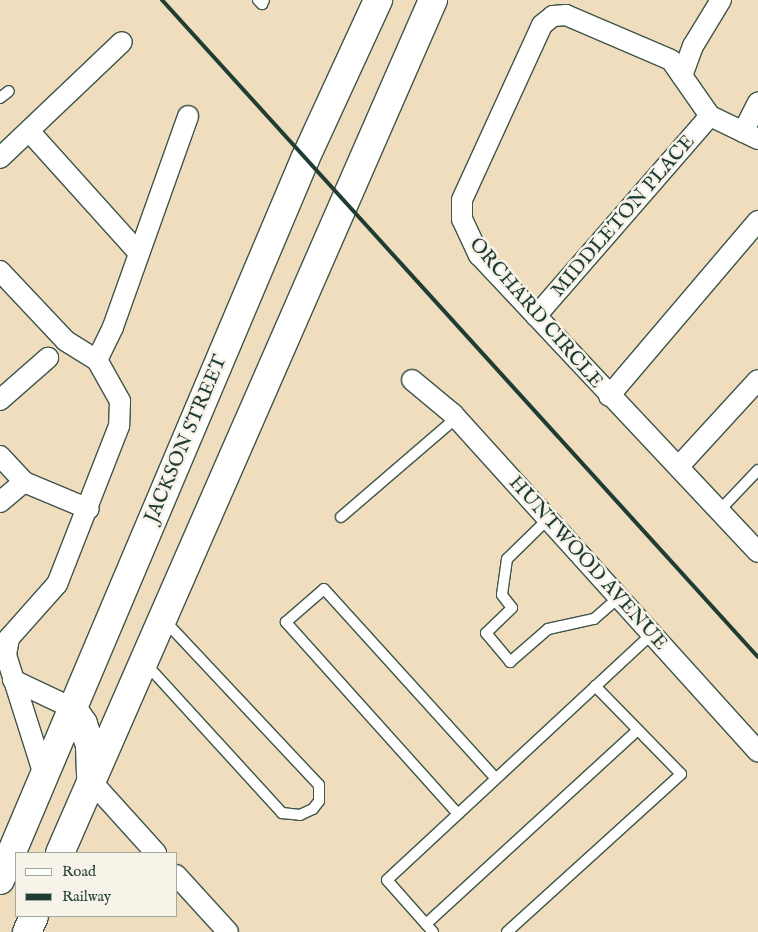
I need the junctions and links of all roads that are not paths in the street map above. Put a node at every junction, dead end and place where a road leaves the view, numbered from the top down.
1 (258, 0) edge
2 (264, 0) edge
3 (378, 0) edge
4 (433, 0) edge
5 (721, 0) edge
6 (122, 42) dead end
7 (682, 76) junction
8 (9, 90) dead end
9 (0, 98) edge
10 (758, 103) edge
11 (188, 116) dead end
12 (710, 116) junction
13 (29, 131) junction
14 (751, 136) edge
15 (0, 158) edge
16 (758, 221) edge
17 (138, 253) junction
18 (0, 272) edge
19 (536, 316) junction
20 (48, 358) dead end
21 (97, 360) junction
22 (412, 380) dead end
23 (758, 380) edge
24 (609, 396) junction
25 (0, 400) edge
26 (456, 418) junction
27 (0, 456) edge
28 (680, 465) junction
29 (758, 470) edge
30 (24, 482) junction
31 (0, 502) edge
32 (89, 509) junction
33 (720, 510) junction
34 (341, 517) dead end
35 (548, 519) junction
36 (758, 552) edge
37 (619, 598) junction
38 (163, 618) junction
39 (652, 634) junction
40 (144, 661) junction
41 (14, 680) junction
42 (595, 686) junction
43 (72, 708) junction
44 (638, 730) junction
45 (758, 751) edge
46 (44, 775) junction
47 (496, 779) junction
48 (91, 781) junction
49 (458, 814) junction
50 (60, 852) edge
51 (155, 852) edge
52 (3, 861) edge
53 (178, 877) edge
54 (34, 917) edge
55 (430, 928) edge
56 (26, 932) edge
57 (228, 932) edge
58 (507, 932) edge

1 - 2 lane
3 - 43 main road, JACKSON STREET
4 - 38 main road
5 - 7 street
6 - 13 street
7 - 12 street, ORCHARD CIRCLE
7 - 19 street, ORCHARD CIRCLE
8 - 9 lane
10 - 14 street
11 - 17 street
12 - 14 street, ORCHARD CIRCLE
12 - 19 street, MIDDLETON PLACE
13 - 15 street
13 - 17 street
16 - 24 street
17 - 21 street
18 - 21 street
19 - 24 street, ORCHARD CIRCLE
20 - 25 street
21 - 32 street
22 - 26 street, HUNTWOOD AVENUE
23 - 28 street
24 - 28 street, ORCHARD CIRCLE
26 - 34 lane
26 - 35 street, HUNTWOOD AVENUE
27 - 30 street
28 - 33 street, ORCHARD CIRCLE
29 - 33 lane
30 - 31 street
30 - 32 street
32 - 41 street
33 - 36 street, ORCHARD CIRCLE
35 - 37 street, HUNTWOOD AVENUE
35 - 37 lane
37 - 39 street, HUNTWOOD AVENUE
38 - 40 main road
38 - 40 lane
39 - 42 lane
39 - 45 street, HUNTWOOD AVENUE
40 - 48 main road
41 - 43 street
41 - 46 street
42 - 44 lane
42 - 47 lane
43 - 46 main road, JACKSON STREET
43 - 48 main road
44 - 55 lane
44 - 58 lane
46 - 52 main road, JACKSON STREET
47 - 49 lane
47 - 49 lane
48 - 50 main road
48 - 51 street
49 - 55 lane
53 - 57 street
54 - 56 main road

